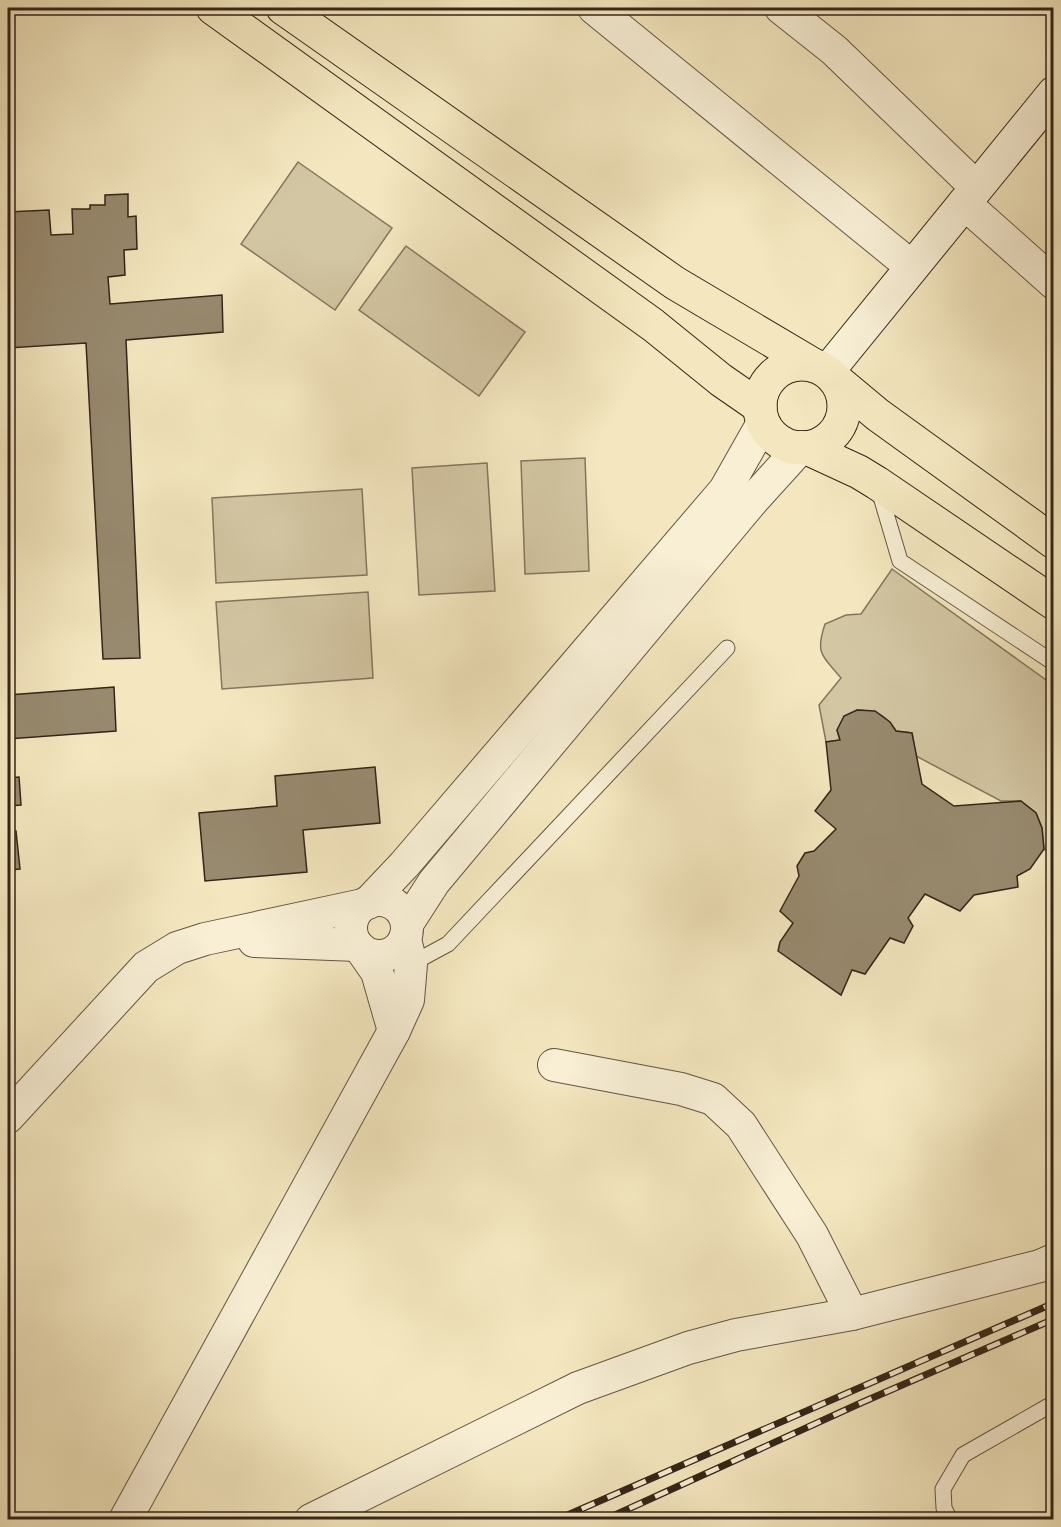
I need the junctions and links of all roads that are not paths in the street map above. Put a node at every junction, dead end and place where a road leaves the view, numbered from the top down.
1 (213, 8) edge
2 (283, 8) edge
3 (594, 8) edge
4 (781, 8) edge
5 (1053, 93) edge
6 (970, 195) junction
7 (912, 267) junction
8 (1053, 283) edge
9 (826, 373) junction
10 (762, 415) junction
11 (804, 447) junction
12 (877, 483) junction
13 (1053, 542) edge
14 (1053, 603) edge
15 (727, 648) dead end
16 (1053, 663) edge
17 (365, 904) junction
18 (205, 939) junction
19 (408, 942) junction
20 (359, 947) junction
21 (394, 1031) junction
22 (554, 1065) dead end
23 (8, 1117) edge
24 (1053, 1260) edge
25 (852, 1314) junction
26 (1053, 1403) edge
27 (133, 1517) edge
28 (311, 1520) edge
29 (950, 1520) edge

1 - 10 main road
2 - 9 main road
3 - 7 street
4 - 6 street
5 - 6 street
6 - 7 street
6 - 8 street
7 - 9 street
9 - 10 main road
9 - 11 main road
9 - 13 main road
10 - 11 main road
10 - 17 street
11 - 12 main road
11 - 19 street
12 - 14 main road
12 - 16 lane
15 - 19 lane
17 - 18 street
17 - 19 street
17 - 20 street
18 - 20 street
18 - 23 street
19 - 20 street
19 - 21 street
20 - 21 street
21 - 27 street
22 - 25 street
24 - 25 street
25 - 28 street
26 - 29 lane

